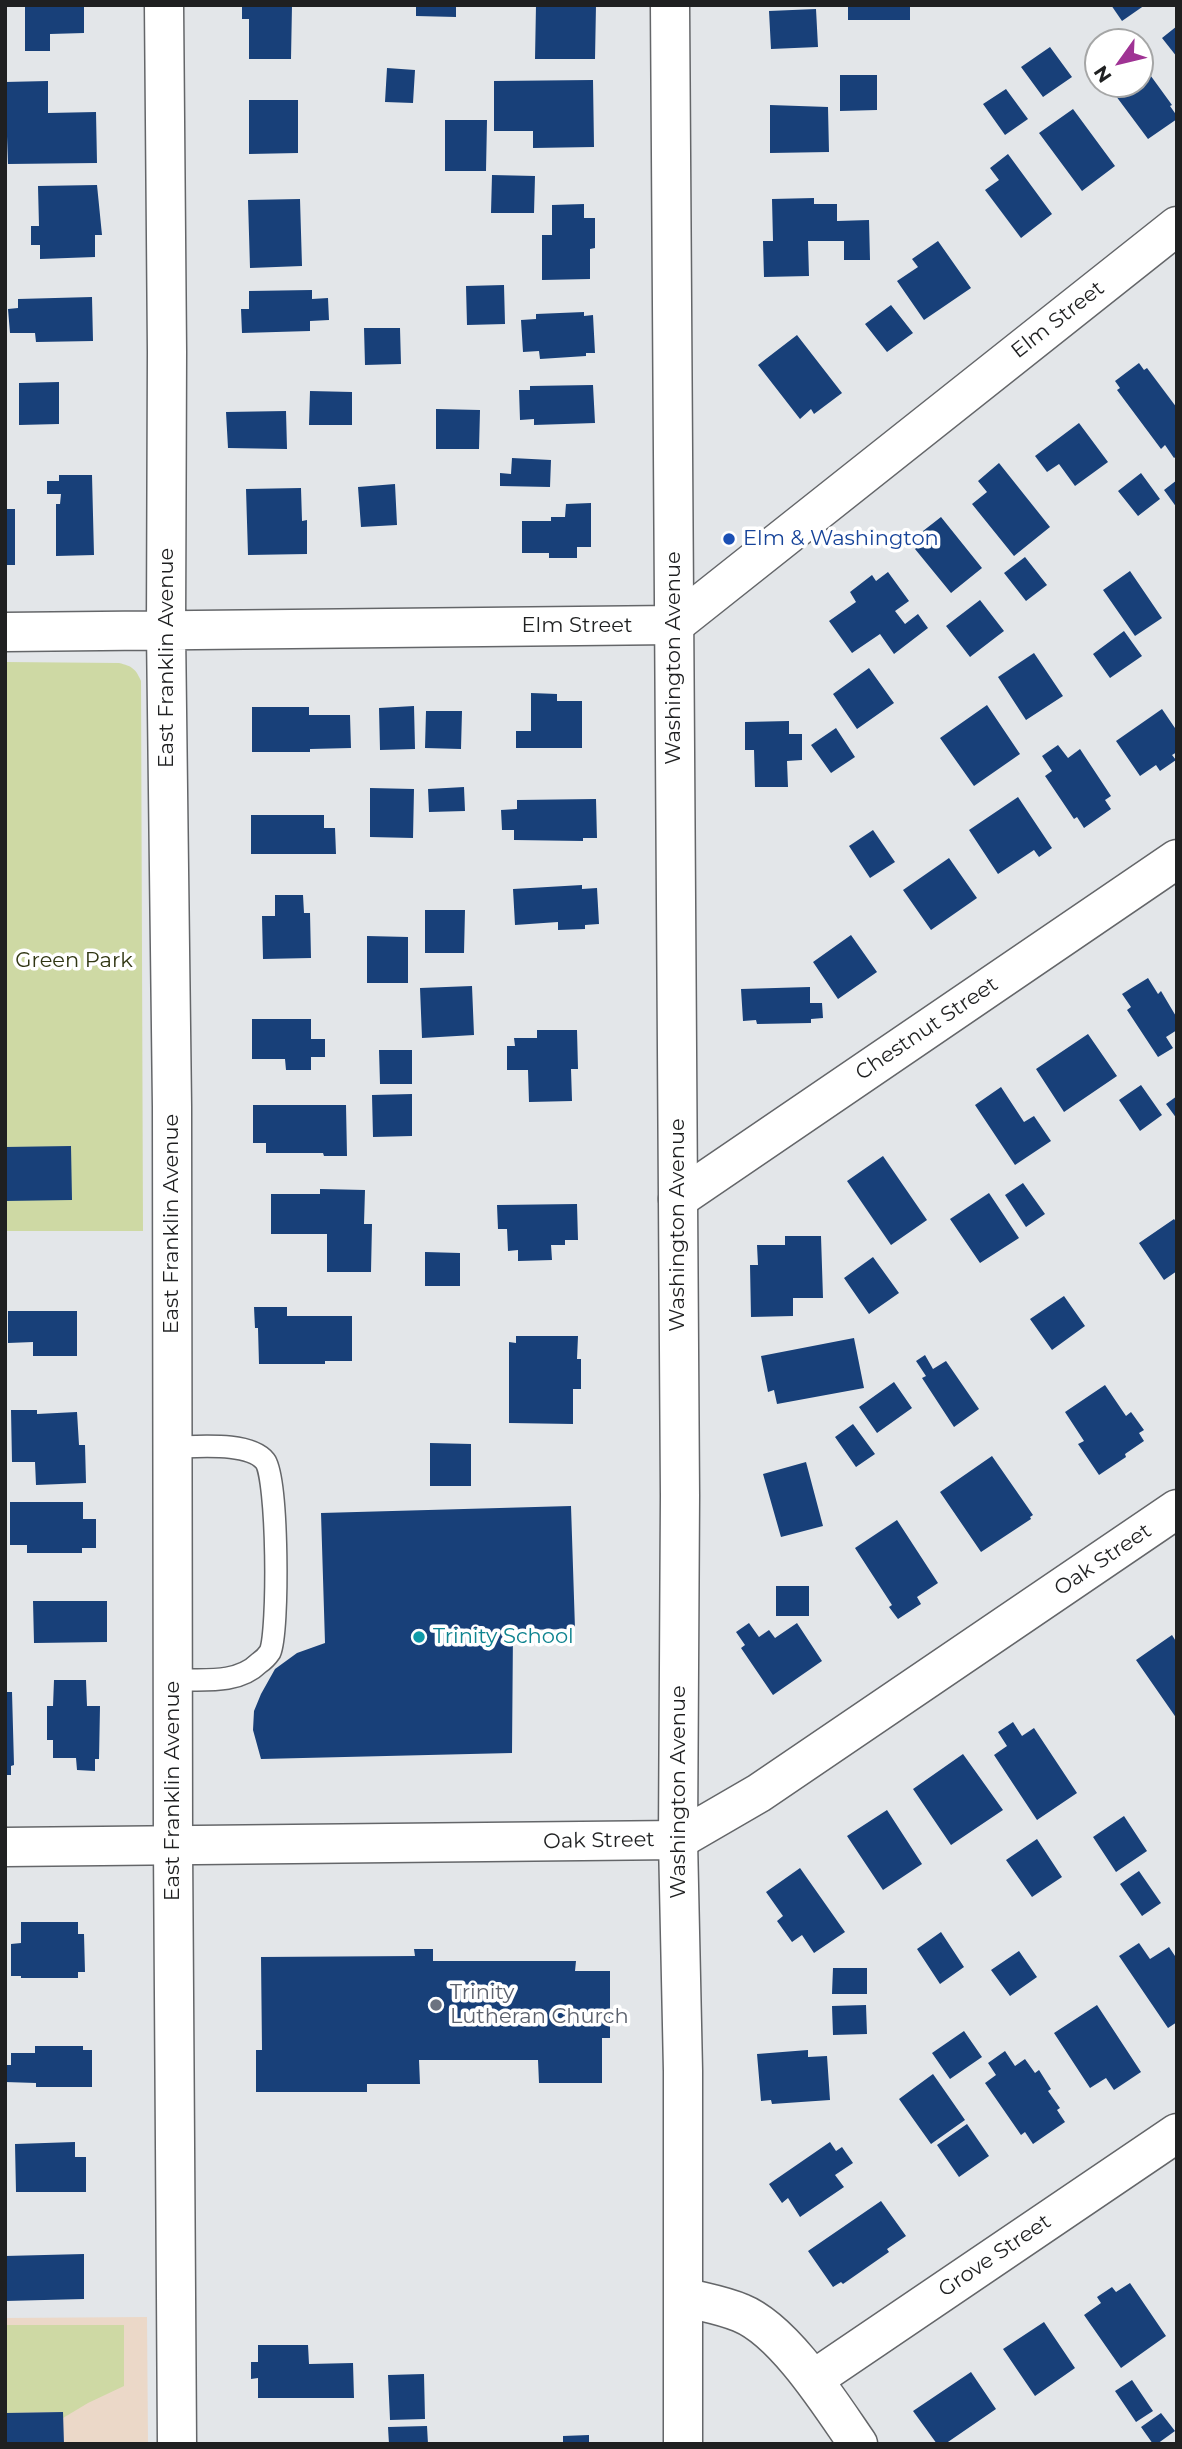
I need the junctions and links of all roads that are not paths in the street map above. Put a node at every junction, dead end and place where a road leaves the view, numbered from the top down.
1 (164, 5) edge
2 (670, 5) edge
3 (1177, 226) edge
4 (674, 625) junction
5 (5, 632) edge
6 (166, 632) junction
7 (1177, 859) edge
8 (678, 1199) junction
9 (172, 1447) junction
10 (1177, 1509) edge
11 (173, 1680) junction
12 (678, 1840) junction
13 (173, 1845) junction
14 (5, 1847) edge
15 (1177, 2133) edge
16 (684, 2297) junction
17 (814, 2379) junction
18 (177, 2444) edge
19 (683, 2444) edge
20 (858, 2444) edge

1 - 6 street, East Franklin Avenue
2 - 4 street, Washington Avenue
3 - 4 street, Elm Street
4 - 6 street, Elm Street
4 - 8 street, Washington Avenue
5 - 6 street, Elm Street
6 - 9 street, East Franklin Avenue
7 - 8 street, Chestnut Street
8 - 12 street, Washington Avenue
9 - 11 street, East Franklin Avenue
9 - 11 lane
10 - 12 street, Oak Street
11 - 13 street, East Franklin Avenue
12 - 13 street, Oak Street
12 - 16 street, Washington Avenue
13 - 14 street, Oak Street
13 - 18 street, East Franklin Avenue
15 - 17 street, Grove Street
16 - 17 street
16 - 19 street, Washington Avenue
17 - 20 street

